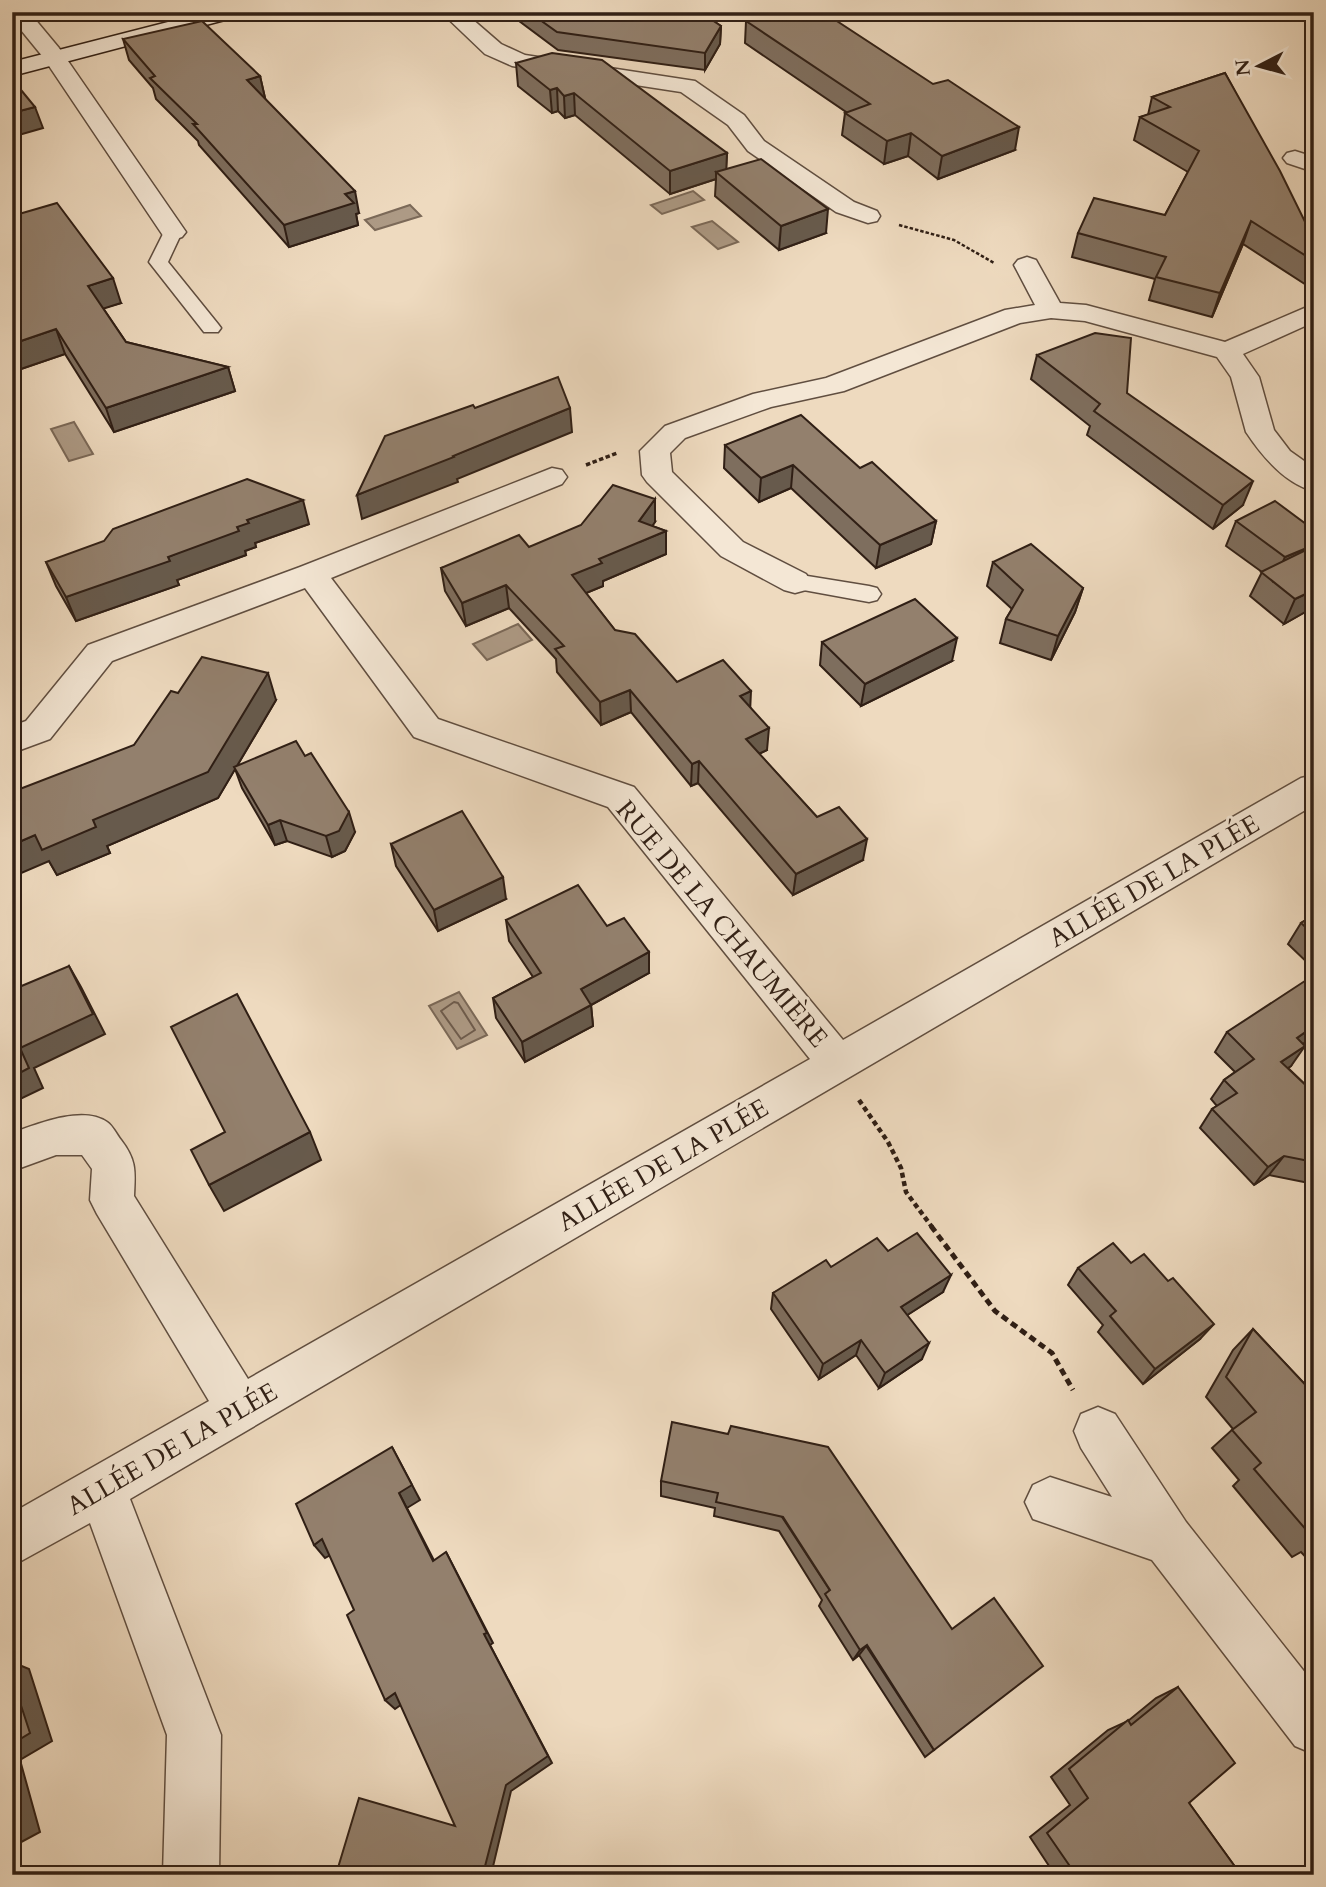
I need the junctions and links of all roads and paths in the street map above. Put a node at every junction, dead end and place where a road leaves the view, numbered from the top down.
1 (18, 12) edge
2 (233, 12) edge
3 (451, 12) edge
4 (54, 58) junction
5 (12, 69) edge
6 (868, 216) joint
7 (173, 232) joint
8 (1031, 275) joint
9 (1051, 310) junction
10 (1314, 312) edge
11 (211, 328) dead end
12 (1227, 351) junction
13 (552, 477) dead end
14 (1314, 482) edge
15 (311, 574) junction
16 (795, 582) joint
17 (869, 594) dead end
18 (12, 740) edge
19 (1314, 788) edge
20 (838, 1063) junction
21 (12, 1152) edge
22 (240, 1409) junction
23 (1098, 1431) joint
24 (102, 1489) junction
25 (1050, 1502) dead end
26 (1168, 1540) junction
27 (12, 1541) edge
28 (1314, 1727) edge
29 (191, 1875) edge

1 - 4 street
2 - 4 street
3 - 6 street
4 - 5 street
4 - 7 street
6 - 8 path
7 - 11 lane
8 - 9 street
9 - 12 street
9 - 16 street
10 - 12 street
12 - 14 street
13 - 15 street
15 - 18 street
15 - 20 street, RUE DE LA CHAUMIÈRE
16 - 17 lane
19 - 20 street, ALLÉE DE LA PLÉE
20 - 22 street, ALLÉE DE LA PLÉE
20 - 23 path
21 - 22 street
22 - 24 street, ALLÉE DE LA PLÉE
23 - 26 street
24 - 27 street, ALLÉE DE LA PLÉE
24 - 29 street
25 - 26 street
26 - 28 street

